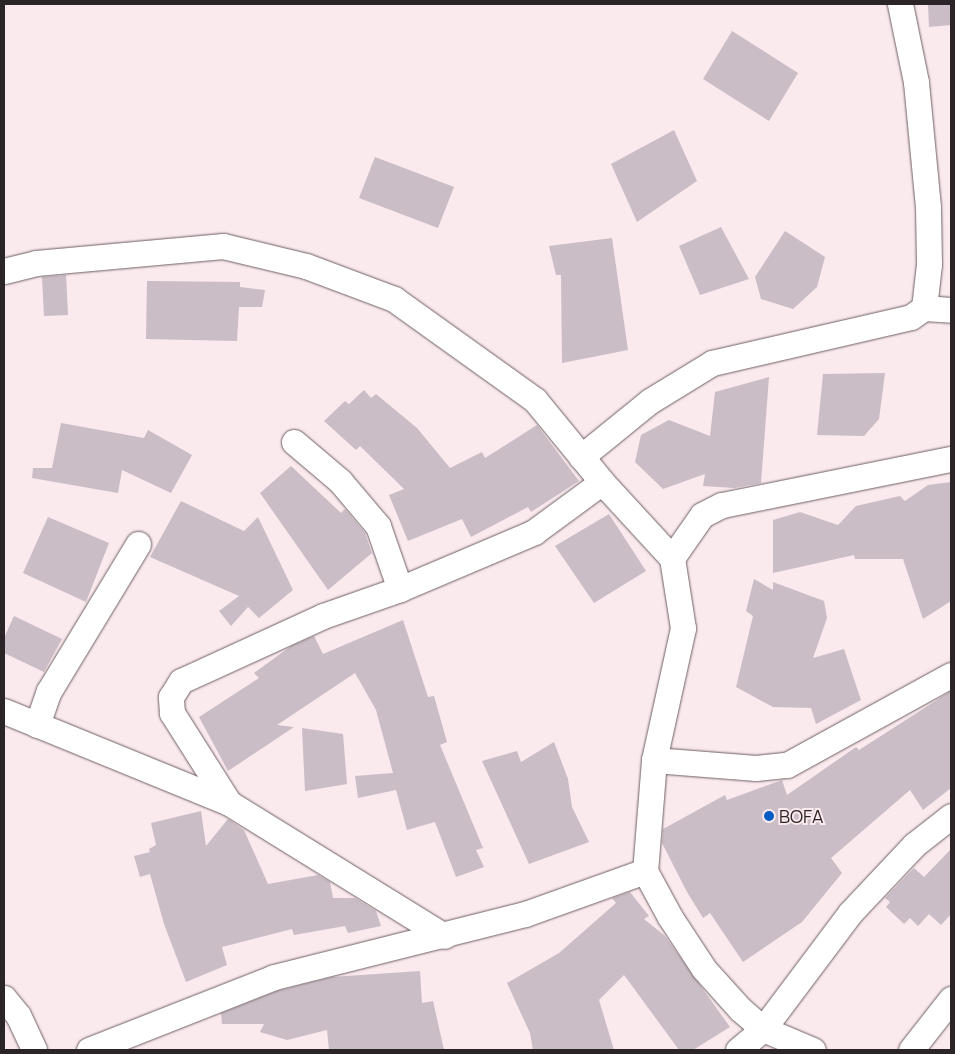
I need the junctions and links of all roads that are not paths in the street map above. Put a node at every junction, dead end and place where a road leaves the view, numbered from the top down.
1 (900, 4) edge
2 (4, 271) edge
3 (924, 308) junction
4 (951, 310) edge
5 (294, 442) dead end
6 (581, 457) junction
7 (951, 459) edge
8 (602, 482) junction
9 (138, 544) dead end
10 (672, 558) junction
11 (400, 589) junction
12 (951, 675) edge
13 (4, 711) edge
14 (37, 725) junction
15 (654, 760) junction
16 (229, 803) junction
17 (951, 816) edge
18 (645, 871) junction
19 (444, 936) junction
20 (4, 998) edge
21 (951, 999) edge
22 (763, 1029) junction
23 (34, 1050) edge
24 (89, 1050) edge
25 (738, 1050) edge
26 (813, 1050) edge
27 (911, 1050) edge

1 - 3 street
2 - 6 street
3 - 4 street
3 - 6 street
5 - 11 street
6 - 8 street
7 - 10 street
8 - 10 street
8 - 11 street
9 - 14 street
10 - 15 street
11 - 16 street
12 - 15 street
13 - 14 street
14 - 16 street
15 - 18 street
16 - 19 street
17 - 22 street
18 - 19 street
18 - 22 street
19 - 24 street
20 - 23 street
21 - 27 street
22 - 25 street
22 - 26 street

